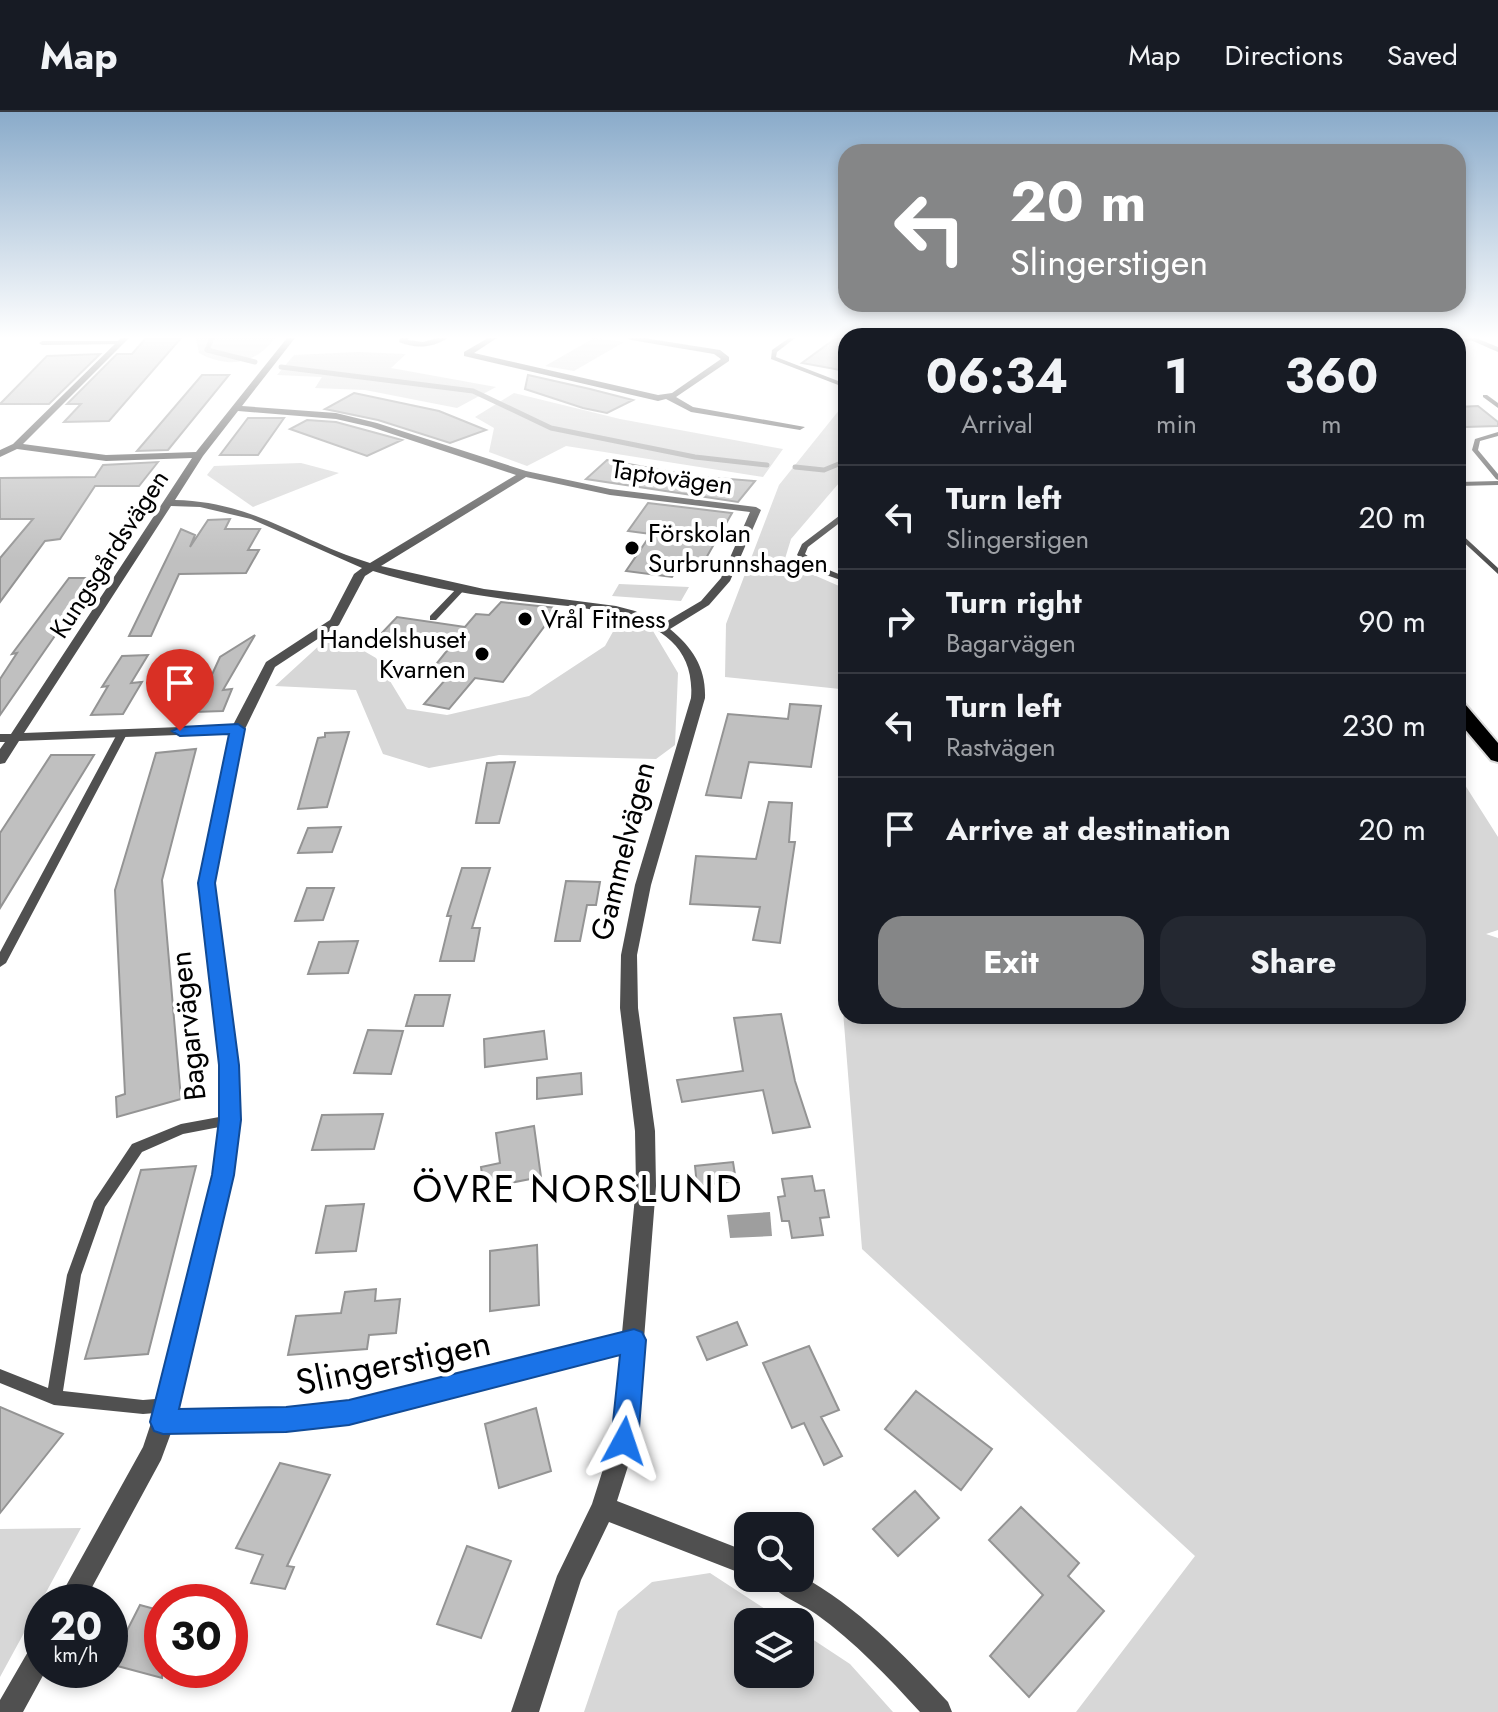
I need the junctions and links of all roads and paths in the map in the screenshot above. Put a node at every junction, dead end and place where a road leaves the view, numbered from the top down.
1 (49, 413) edge
2 (233, 413) edge
3 (313, 413) edge
4 (713, 413) edge
5 (800, 427) dead end
6 (1498, 434) edge
7 (16, 446) junction
8 (0, 453) edge
9 (199, 455) junction
10 (524, 474) junction
11 (1498, 480) edge
12 (1466, 483) edge
13 (169, 503) junction
14 (838, 521) edge
15 (1466, 541) edge
16 (372, 567) junction
17 (1498, 572) edge
18 (838, 577) edge
19 (462, 588) junction
20 (433, 618) dead end
21 (662, 629) junction
22 (1466, 718) edge
23 (238, 729) junction
24 (122, 734) junction
25 (0, 738) edge
26 (15, 738) junction
27 (1498, 756) edge
28 (0, 760) edge
29 (0, 963) edge
30 (230, 1120) junction
31 (634, 1340) junction
32 (0, 1376) edge
33 (54, 1398) junction
34 (166, 1413) junction
35 (603, 1508) junction
36 (734, 1559) edge
37 (80, 1584) edge
38 (804, 1592) edge
39 (24, 1684) edge
40 (8, 1712) edge
41 (525, 1712) edge
42 (938, 1712) edge

1 - 7 street
2 - 9 street, Kungsgårdsvägen
3 - 10 street, Taptovägen
4 - 5 street
6 - 11 lane
7 - 8 street
7 - 9 street
9 - 13 street, Kungsgårdsvägen
10 - 16 street
10 - 21 street, Taptovägen
11 - 12 lane
13 - 16 street, Gammelvägen
13 - 26 street, Kungsgårdsvägen
14 - 18 lane
15 - 17 lane
16 - 19 street, Gammelvägen
16 - 23 street, Bagarvägen
19 - 20 lane
19 - 21 street, Gammelvägen
21 - 31 street, Gammelvägen
22 - 27 highway
23 - 24 street
23 - 30 street, Bagarvägen
24 - 26 street
24 - 29 lane
25 - 26 street
26 - 28 street, Kungsgårdsvägen
30 - 33 lane
30 - 34 street, Bagarvägen
31 - 34 street, Slingerstigen
31 - 35 street, Gammelvägen
32 - 33 lane
33 - 34 lane
34 - 37 street, Bagarvägen
35 - 36 street
35 - 41 street, Gammelvägen
38 - 42 street
39 - 40 street

